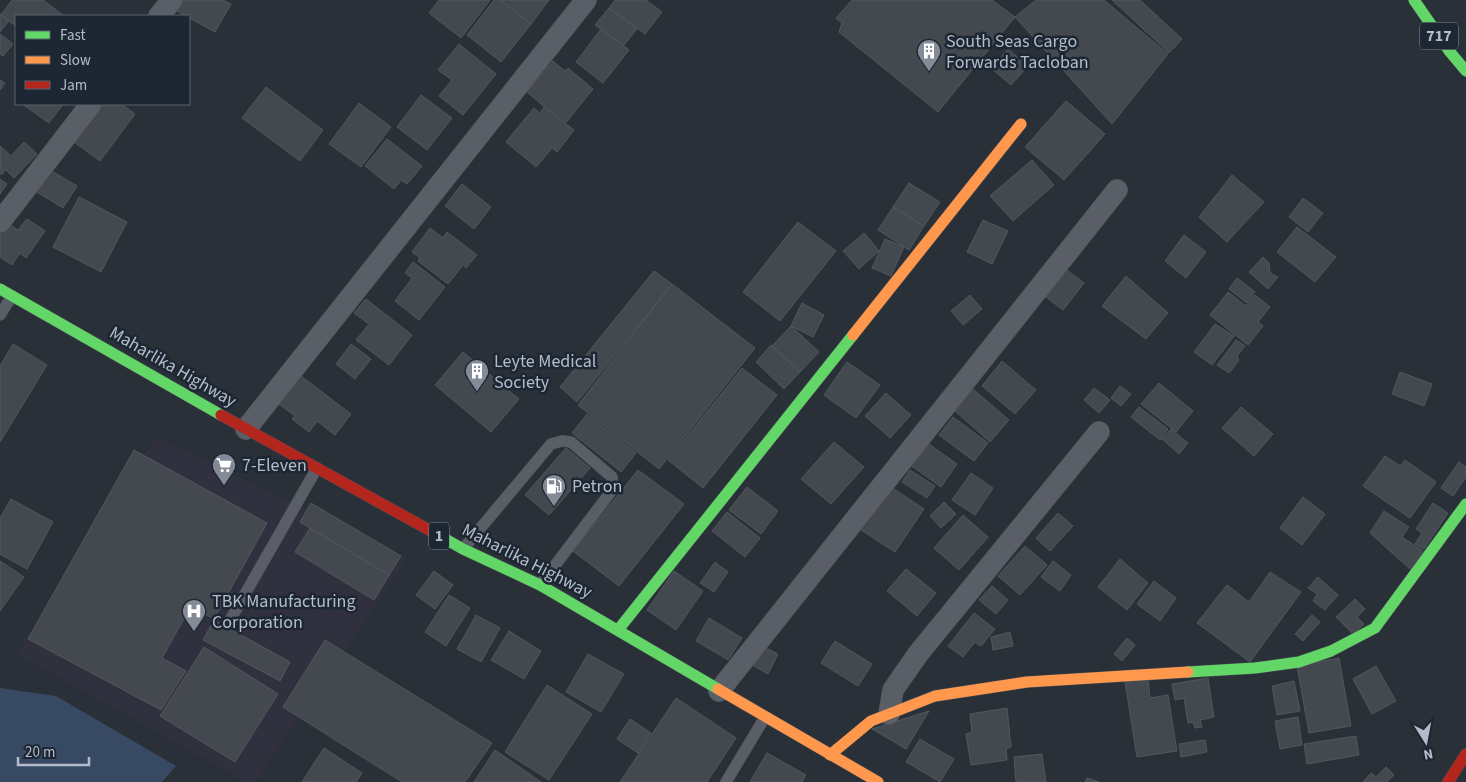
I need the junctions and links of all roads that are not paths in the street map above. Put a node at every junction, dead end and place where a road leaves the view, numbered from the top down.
1 (172, 0) edge
2 (586, 0) edge
3 (1414, 0) edge
4 (160, 15) edge
5 (1466, 71) edge
6 (90, 105) edge
7 (1020, 124) dead end
8 (1117, 190) dead end
9 (0, 222) edge
10 (0, 289) edge
11 (12, 296) junction
12 (0, 315) edge
13 (246, 429) junction
14 (1099, 432) dead end
15 (317, 468) junction
16 (1466, 504) edge
17 (463, 549) junction
18 (540, 585) junction
19 (229, 622) dead end
20 (618, 630) junction
21 (719, 691) junction
22 (888, 714) junction
23 (765, 717) junction
24 (1466, 754) edge
25 (830, 755) junction
26 (726, 782) edge
27 (878, 782) edge
28 (1448, 782) edge

1 - 4 street
2 - 13 street
3 - 5 main road, 717
6 - 9 street
7 - 20 main road
8 - 21 street
10 - 11 main road, Maharlika Highway / 1
11 - 12 lane
11 - 13 main road, Maharlika Highway / 1
13 - 15 main road, Maharlika Highway / 1
14 - 22 street
15 - 17 main road, Maharlika Highway / 1
15 - 19 lane
16 - 22 main road
17 - 18 main road, Maharlika Highway / 1
17 - 18 lane
18 - 20 main road, Maharlika Highway / 1
20 - 21 main road, Maharlika Highway / 1
21 - 23 main road, Maharlika Highway / 1
22 - 25 main road
23 - 25 main road, Maharlika Highway / 1
23 - 26 lane
24 - 28 main road
25 - 27 main road, Maharlika Highway / 1

